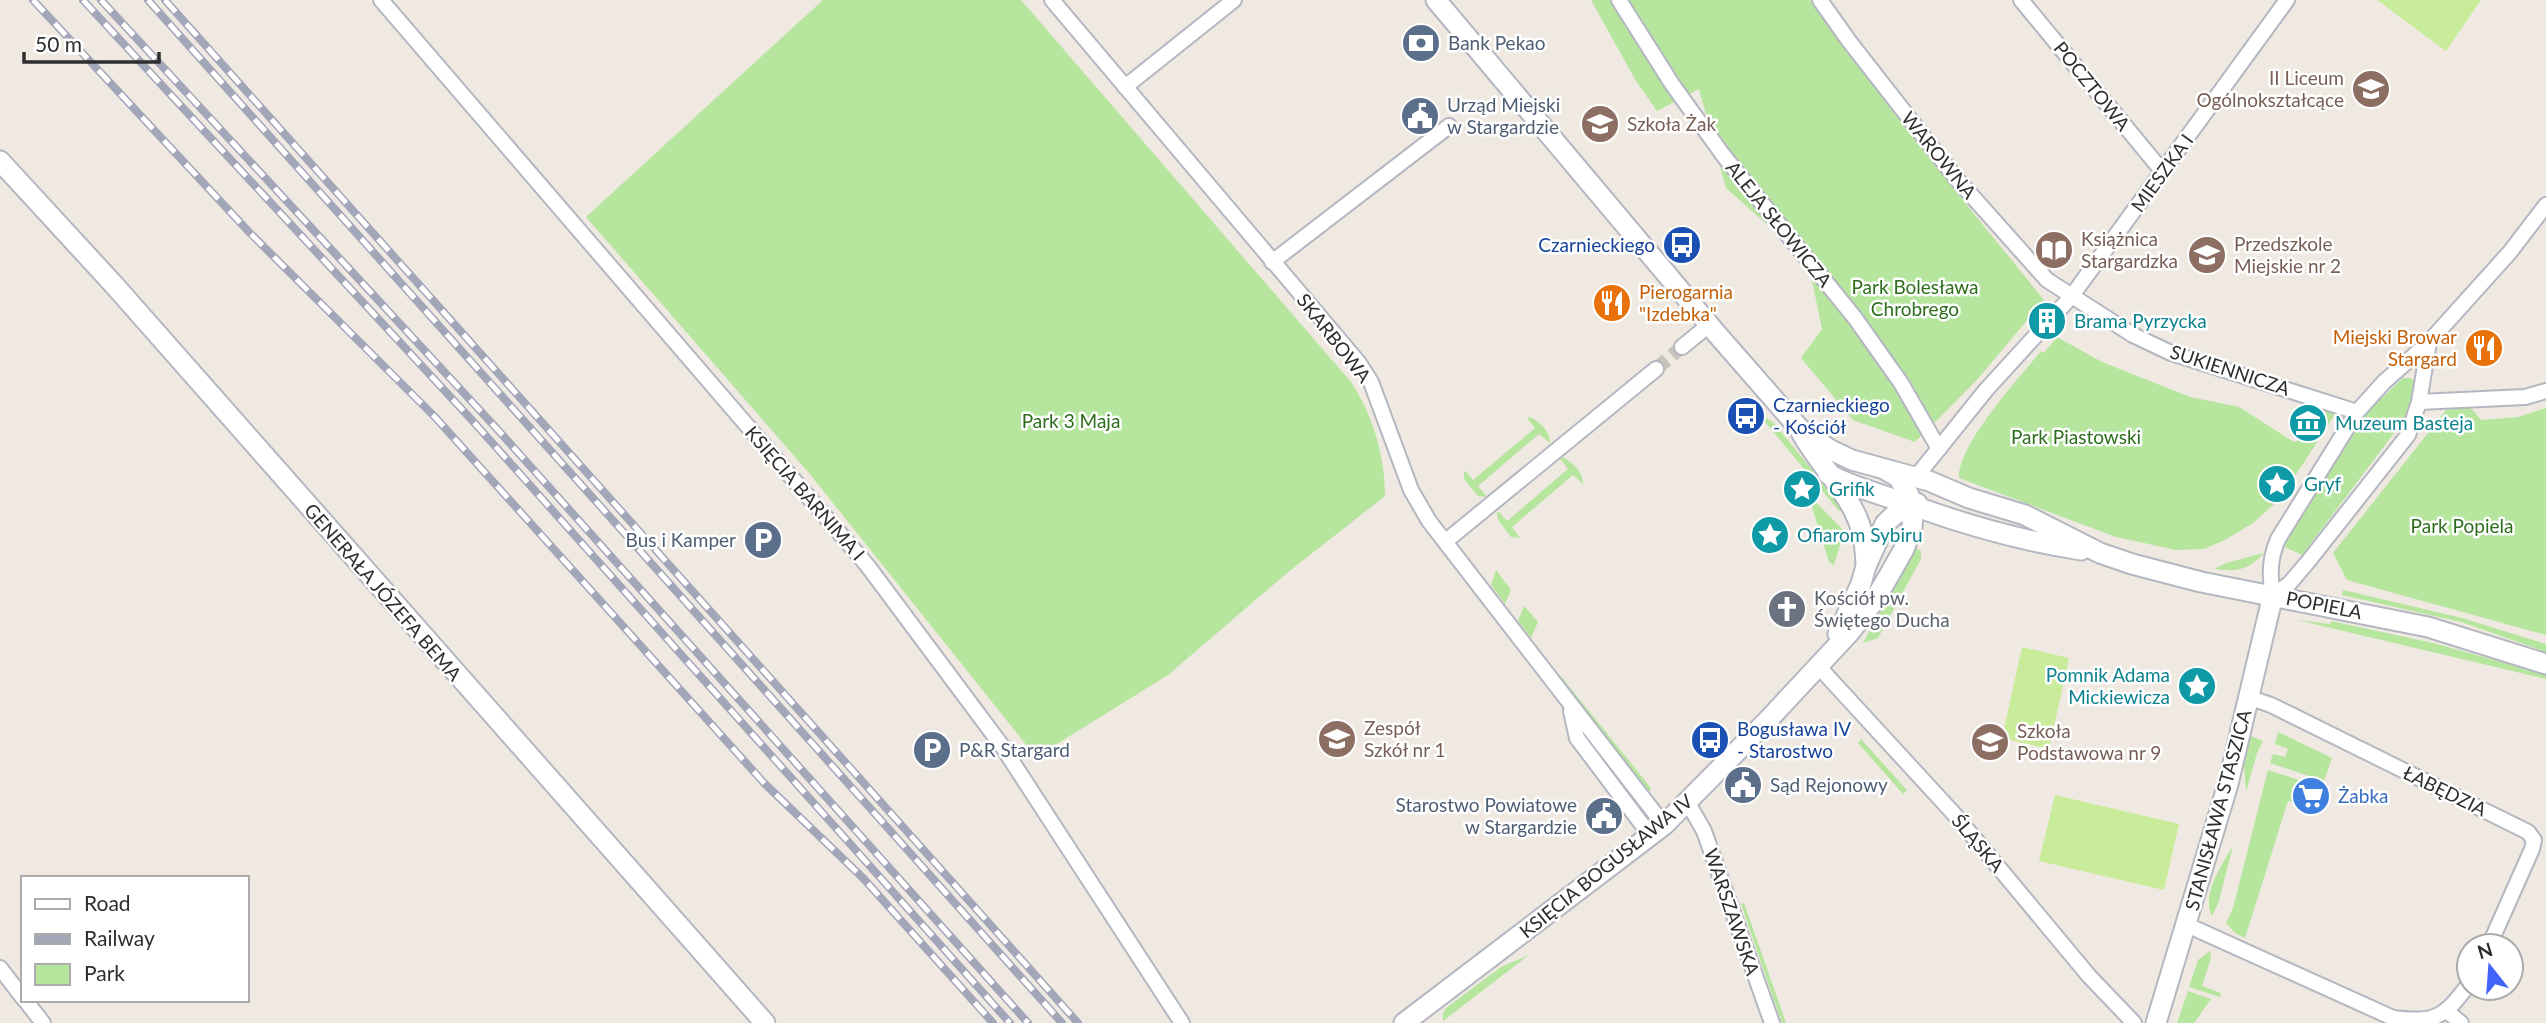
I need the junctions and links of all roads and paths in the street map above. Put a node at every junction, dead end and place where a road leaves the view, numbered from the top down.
1 (381, 0) edge
2 (1052, 0) edge
3 (1234, 0) edge
4 (1436, 0) edge
5 (1619, 0) edge
6 (1820, 0) edge
7 (2021, 0) edge
8 (2287, 0) edge
9 (1125, 87) junction
10 (1449, 126) dead end
11 (0, 161) edge
12 (2163, 172) junction
13 (2546, 205) edge
14 (1272, 262) junction
15 (2071, 297) junction
16 (2059, 310) tunnel mouth
17 (1709, 325) junction
18 (2038, 333) tunnel mouth
19 (2429, 342) junction
20 (1682, 347) tunnel mouth
21 (1656, 369) tunnel mouth
22 (2546, 391) edge
23 (2419, 402) junction
24 (2357, 412) junction
25 (1799, 428) junction
26 (1939, 449) junction
27 (1886, 470) junction
28 (1828, 474) junction
29 (1916, 477) junction
30 (1969, 498) junction
31 (1912, 505) junction
32 (1953, 521) junction
33 (1446, 541) junction
34 (1904, 549) junction
35 (2100, 553) junction
36 (1866, 566) junction
37 (2273, 595) junction
38 (1820, 664) junction
39 (2546, 664) edge
40 (2248, 697) junction
41 (1688, 803) junction
42 (1657, 830) junction
43 (2187, 925) junction
44 (2495, 932) edge
45 (0, 968) edge
46 (21, 995) edge
47 (2455, 1000) edge
48 (26, 1002) edge
49 (2440, 1018) edge
50 (43, 1023) edge
51 (765, 1023) edge
52 (1182, 1023) edge
53 (1404, 1023) edge
54 (1772, 1023) edge
55 (2134, 1023) edge
56 (2156, 1023) edge
57 (2461, 1023) edge

1 - 52 street, KSIĘCIA BARNIMA I
2 - 9 street, SKARBOWA
3 - 9 street
4 - 17 street
5 - 26 street, ALEJA SŁOWICZA
6 - 15 street, WAROWNA
7 - 12 street, POCZTOWA
8 - 12 street, MIESZKA I
9 - 14 street, SKARBOWA
10 - 14 street
11 - 51 street, GENERAŁA JÓZEFA BEMA
12 - 15 street, MIESZKA I
13 - 19 street
14 - 33 street, SKARBOWA
15 - 16 street, MIESZKA I
15 - 24 street, SUKIENNICZA
17 - 20 street
17 - 25 street
18 - 26 street
19 - 23 street
19 - 24 street
21 - 33 street
22 - 23 street
23 - 37 street
24 - 37 street
25 - 27 street, POPIELA
25 - 28 street
26 - 29 street
27 - 29 street, POPIELA
27 - 31 street
28 - 31 street, POPIELA
28 - 36 street
29 - 30 street, POPIELA
30 - 31 street
30 - 35 street, POPIELA
31 - 32 street, POPIELA
31 - 34 street, KSIĘCIA BOGUSŁAWA IV
31 - 36 street, KSIĘCIA BOGUSŁAWA IV
32 - 34 street
32 - 35 street, POPIELA
33 - 42 street, SKARBOWA
34 - 38 street, KSIĘCIA BOGUSŁAWA IV
35 - 37 street, POPIELA
36 - 38 street, KSIĘCIA BOGUSŁAWA IV
37 - 39 street, POPIELA
37 - 40 street, STANISŁAWA STASZICA
38 - 41 street, KSIĘCIA BOGUSŁAWA IV
38 - 55 street, ŚLĄSKA
40 - 43 street, STANISŁAWA STASZICA
40 - 44 street, ŁABĘDZIA
41 - 42 street, KSIĘCIA BOGUSŁAWA IV
41 - 54 street, WARSZAWSKA
42 - 53 street, KSIĘCIA BOGUSŁAWA IV
43 - 49 street
43 - 56 street, STANISŁAWA STASZICA
45 - 46 street
47 - 49 street
48 - 50 street
49 - 57 street

